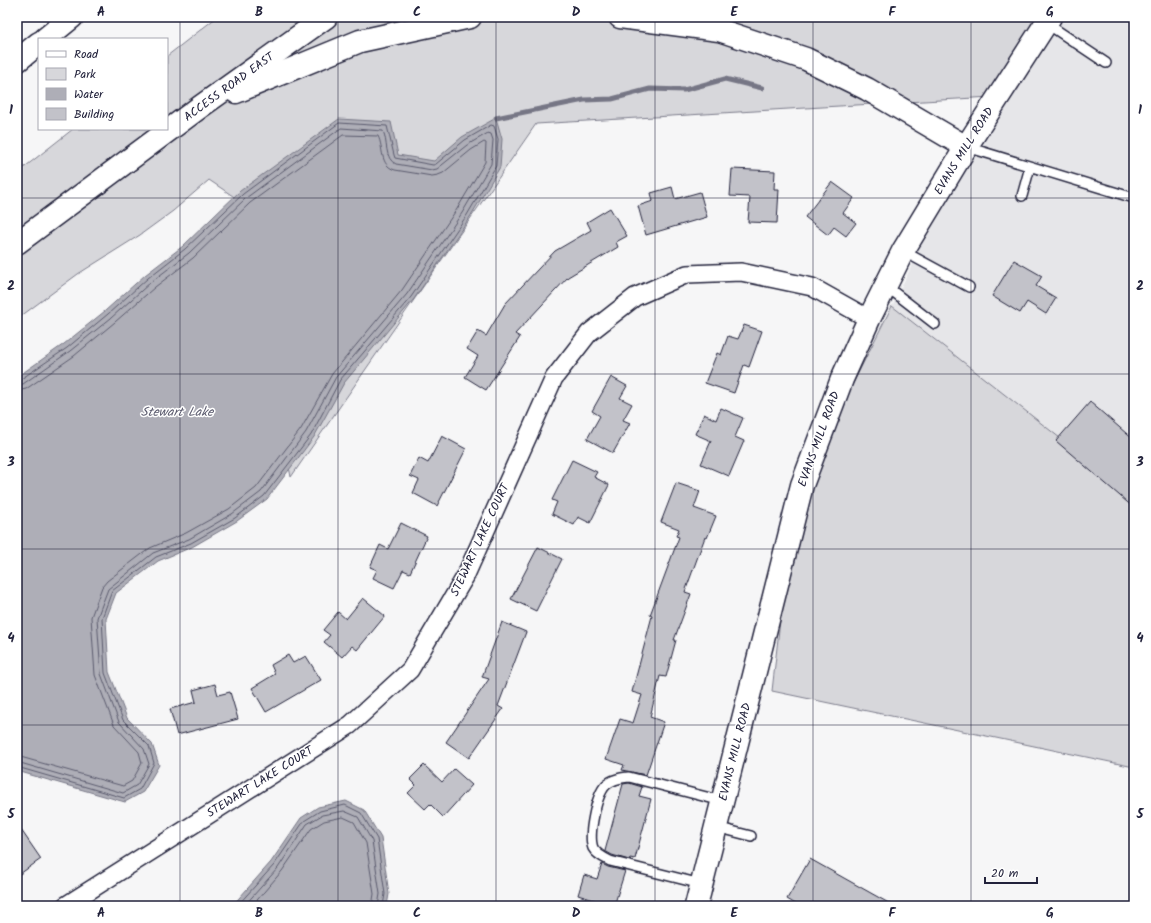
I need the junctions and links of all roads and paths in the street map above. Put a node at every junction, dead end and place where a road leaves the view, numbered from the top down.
1 (72, 17) edge
2 (326, 17) edge
3 (470, 17) edge
4 (620, 17) edge
5 (1048, 20) edge
6 (45, 38) edge
7 (38, 45) edge
8 (17, 61) edge
9 (1106, 63) dead end
10 (200, 107) junction
11 (966, 147) junction
12 (1030, 167) junction
13 (1022, 196) dead end
14 (1134, 198) edge
15 (17, 243) edge
16 (903, 251) junction
17 (886, 286) junction
18 (969, 287) dead end
19 (869, 319) junction
20 (935, 324) dead end
21 (722, 801) junction
22 (716, 827) junction
23 (751, 836) dead end
24 (701, 884) junction
25 (65, 906) edge
26 (696, 906) edge

1 - 6 main road
2 - 10 main road, ACCESS ROAD EAST
3 - 10 main road
4 - 11 main road
5 - 9 lane
5 - 11 main road, EVANS MILL ROAD
7 - 8 main road
10 - 15 main road, ACCESS ROAD EAST
11 - 12 lane
11 - 16 main road, EVANS MILL ROAD
12 - 13 lane
12 - 14 lane
16 - 17 main road, EVANS MILL ROAD
16 - 18 lane
17 - 19 main road, EVANS MILL ROAD
17 - 20 lane
19 - 21 main road, EVANS MILL ROAD
19 - 25 street, STEWART LAKE COURT
21 - 22 main road, EVANS MILL ROAD
21 - 24 lane
22 - 23 lane
22 - 24 main road, EVANS MILL ROAD
24 - 26 main road, EVANS MILL ROAD

